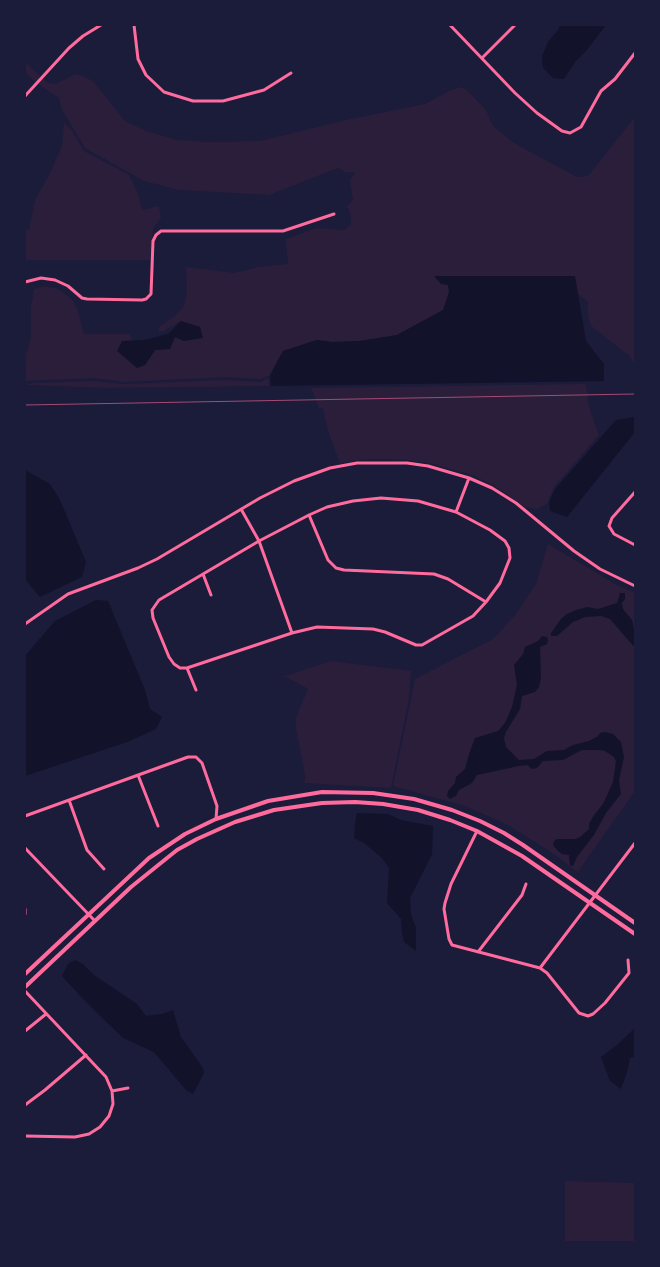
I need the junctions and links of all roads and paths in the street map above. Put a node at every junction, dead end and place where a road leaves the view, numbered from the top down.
1 (101, 25) edge
2 (134, 25) edge
3 (450, 25) edge
4 (515, 25) edge
5 (635, 53) edge
6 (482, 58) junction
7 (291, 73) dead end
8 (25, 96) edge
9 (334, 214) dead end
10 (25, 282) edge
11 (469, 478) junction
12 (635, 492) edge
13 (241, 509) junction
14 (456, 512) junction
15 (309, 514) junction
16 (259, 541) junction
17 (635, 545) edge
18 (203, 574) junction
19 (635, 586) edge
20 (212, 595) dead end
21 (486, 602) junction
22 (25, 624) edge
23 (292, 633) junction
24 (187, 668) junction
25 (196, 690) dead end
26 (138, 775) junction
27 (69, 800) junction
28 (25, 816) edge
29 (216, 819) junction
30 (158, 826) dead end
31 (477, 831) junction
32 (635, 843) edge
33 (25, 848) edge
34 (104, 869) dead end
35 (526, 884) dead end
36 (596, 896) junction
37 (590, 904) junction
38 (25, 909) edge
39 (25, 914) edge
40 (88, 914) junction
41 (94, 920) junction
42 (635, 923) edge
43 (635, 934) edge
44 (478, 952) junction
45 (628, 960) dead end
46 (540, 968) junction
47 (25, 974) edge
48 (25, 987) edge
49 (25, 991) edge
50 (46, 1014) junction
51 (25, 1031) edge
52 (86, 1056) junction
53 (128, 1088) dead end
54 (112, 1091) junction
55 (25, 1105) edge
56 (25, 1136) edge

1 - 8 street
2 - 7 street
3 - 6 street
4 - 6 street
5 - 6 street
9 - 10 street
11 - 13 street
11 - 14 street
11 - 19 street
12 - 17 street
13 - 16 street
13 - 22 street
14 - 15 street
14 - 21 street
15 - 16 street
15 - 21 street
16 - 18 street
16 - 23 street
18 - 20 street
18 - 24 street
21 - 23 street
23 - 24 street
24 - 25 street
26 - 27 street
26 - 29 street
26 - 30 street
27 - 28 street
27 - 34 street
29 - 36 street
29 - 40 street
31 - 37 street
31 - 41 street
31 - 44 street
32 - 36 street
33 - 40 street
35 - 44 street
36 - 37 street
36 - 42 street
37 - 43 street
37 - 46 street
38 - 39 street
40 - 41 street
40 - 47 street
41 - 48 street
44 - 46 street
45 - 46 street
49 - 50 street
50 - 51 street
50 - 52 street
52 - 54 street
52 - 55 street
53 - 54 street
54 - 56 street

